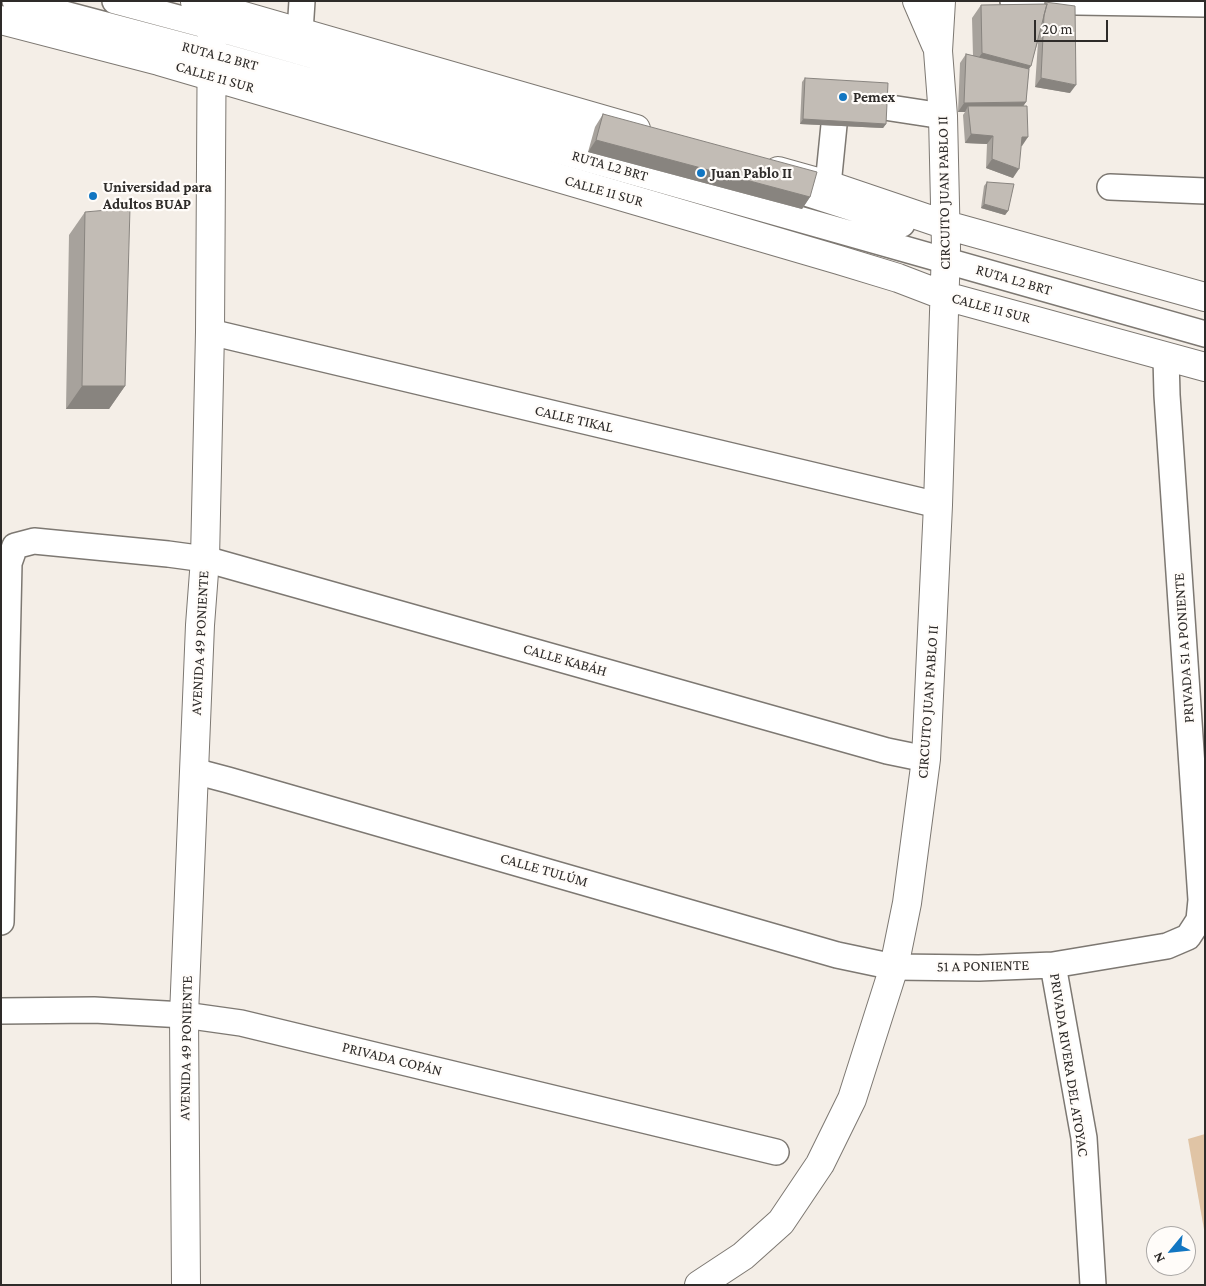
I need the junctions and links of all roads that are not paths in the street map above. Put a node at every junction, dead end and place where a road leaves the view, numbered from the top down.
1 (15, 1) edge
2 (114, 1) edge
3 (302, 1) edge
4 (917, 1) edge
5 (941, 1) edge
6 (1013, 1) edge
7 (1205, 4) edge
8 (1, 20) edge
9 (209, 28) edge
10 (300, 32) junction
11 (938, 51) junction
12 (884, 107) edge
13 (943, 116) junction
14 (834, 125) edge
15 (592, 135) dead end
16 (656, 135) edge
17 (752, 163) edge
18 (1110, 187) dead end
19 (817, 189) junction
20 (1205, 191) edge
21 (946, 241) junction
22 (945, 296) junction
23 (1205, 297) edge
24 (1205, 309) edge
25 (210, 332) junction
26 (1205, 334) edge
27 (1166, 356) junction
28 (1205, 367) edge
29 (938, 505) junction
30 (205, 559) junction
31 (926, 759) junction
32 (194, 771) junction
33 (1, 922) edge
34 (1188, 936) joint
35 (1053, 965) junction
36 (894, 966) junction
37 (1, 1011) edge
38 (184, 1015) junction
39 (776, 1152) dead end
40 (186, 1285) edge
41 (699, 1285) edge
42 (1093, 1285) edge

1 - 9 street, RUTA L2 BRT
2 - 9 street, RUTA L2 BRT
3 - 10 street
4 - 11 main road, CIRCUITO JUAN PABLO II
5 - 11 main road, CIRCUITO JUAN PABLO II
6 - 7 street
8 - 9 main road, CALLE 11 SUR
9 - 10 main road, CALLE 11 SUR
9 - 15 street, RUTA L2 BRT
9 - 21 street, RUTA L2 BRT
9 - 22 main road, CALLE 11 SUR
9 - 25 main road, AVENIDA 49 PONIENTE
10 - 16 main road, CALLE 11 SUR
11 - 13 main road, CIRCUITO JUAN PABLO II
12 - 13 street
13 - 21 main road, CIRCUITO JUAN PABLO II
14 - 19 street
17 - 19 main road
18 - 20 street
19 - 21 main road
21 - 22 main road, CIRCUITO JUAN PABLO II
21 - 23 main road
21 - 24 street, RUTA L2 BRT
21 - 26 street, RUTA L2 BRT
22 - 27 main road, CALLE 11 SUR
22 - 29 main road, CIRCUITO JUAN PABLO II
25 - 29 street, CALLE TIKAL
25 - 30 main road, AVENIDA 49 PONIENTE
27 - 28 main road, CALLE 11 SUR
27 - 34 street, PRIVADA 51 A PONIENTE
29 - 31 main road, CIRCUITO JUAN PABLO II
30 - 31 street, CALLE KABÁH
30 - 32 main road, AVENIDA 49 PONIENTE
30 - 33 street, CALLE KABÁH
31 - 36 main road, CIRCUITO JUAN PABLO II
32 - 36 street, CALLE TULÚM
32 - 38 main road, AVENIDA 49 PONIENTE
34 - 35 street, 51 A PONIENTE
35 - 36 street, 51 A PONIENTE
35 - 42 street, PRIVADA RIVERA DEL ATOYAC
36 - 41 main road, CIRCUITO JUAN PABLO II
37 - 38 street, PRIVADA COPÁN
38 - 39 street, PRIVADA COPÁN
38 - 40 main road, AVENIDA 49 PONIENTE

